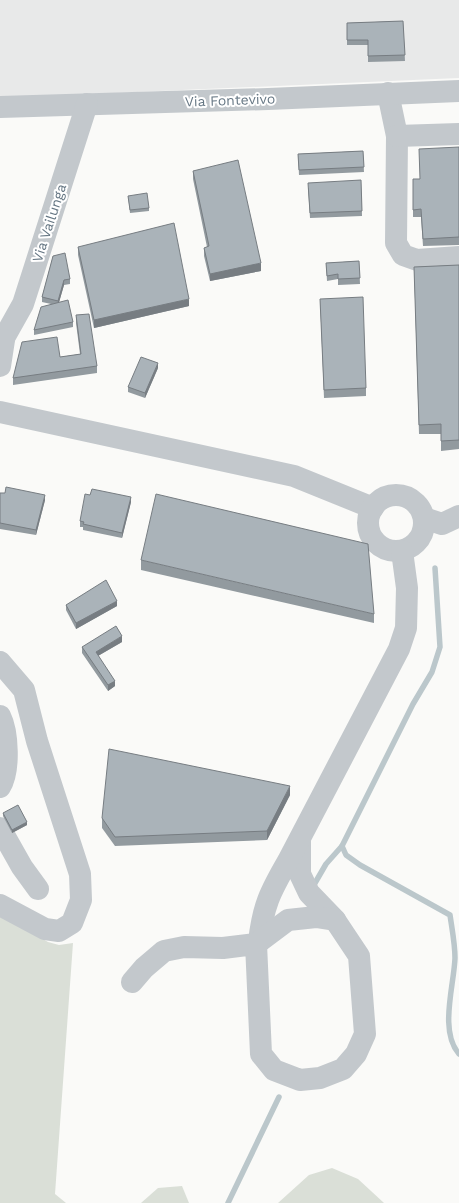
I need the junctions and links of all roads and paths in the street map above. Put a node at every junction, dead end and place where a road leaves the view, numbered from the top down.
1 (459, 91) edge
2 (388, 93) junction
3 (88, 104) junction
4 (0, 107) edge
5 (459, 134) edge
6 (397, 136) junction
7 (459, 257) edge
8 (2, 343) edge
9 (0, 366) edge
10 (0, 412) edge
11 (373, 508) junction
12 (459, 516) edge
13 (424, 518) junction
14 (402, 551) junction
15 (0, 662) edge
16 (0, 716) edge
17 (0, 787) edge
18 (0, 828) edge
19 (300, 837) junction
20 (38, 889) dead end
21 (0, 905) edge
22 (335, 920) junction
23 (257, 943) junction
24 (132, 982) dead end

1 - 2 street, Via Fontevivo
2 - 3 street, Via Fontevivo
2 - 6 street
3 - 4 street, Via Fontevivo
3 - 8 street, Via Vailunga
5 - 6 street
6 - 7 street
8 - 9 street, Via Vailunga
10 - 11 street
11 - 13 street
11 - 14 street
12 - 13 street
13 - 14 street
14 - 19 street
15 - 21 street
16 - 17 street
18 - 20 street
19 - 22 street
19 - 23 street
22 - 23 street
22 - 23 street
23 - 24 street

